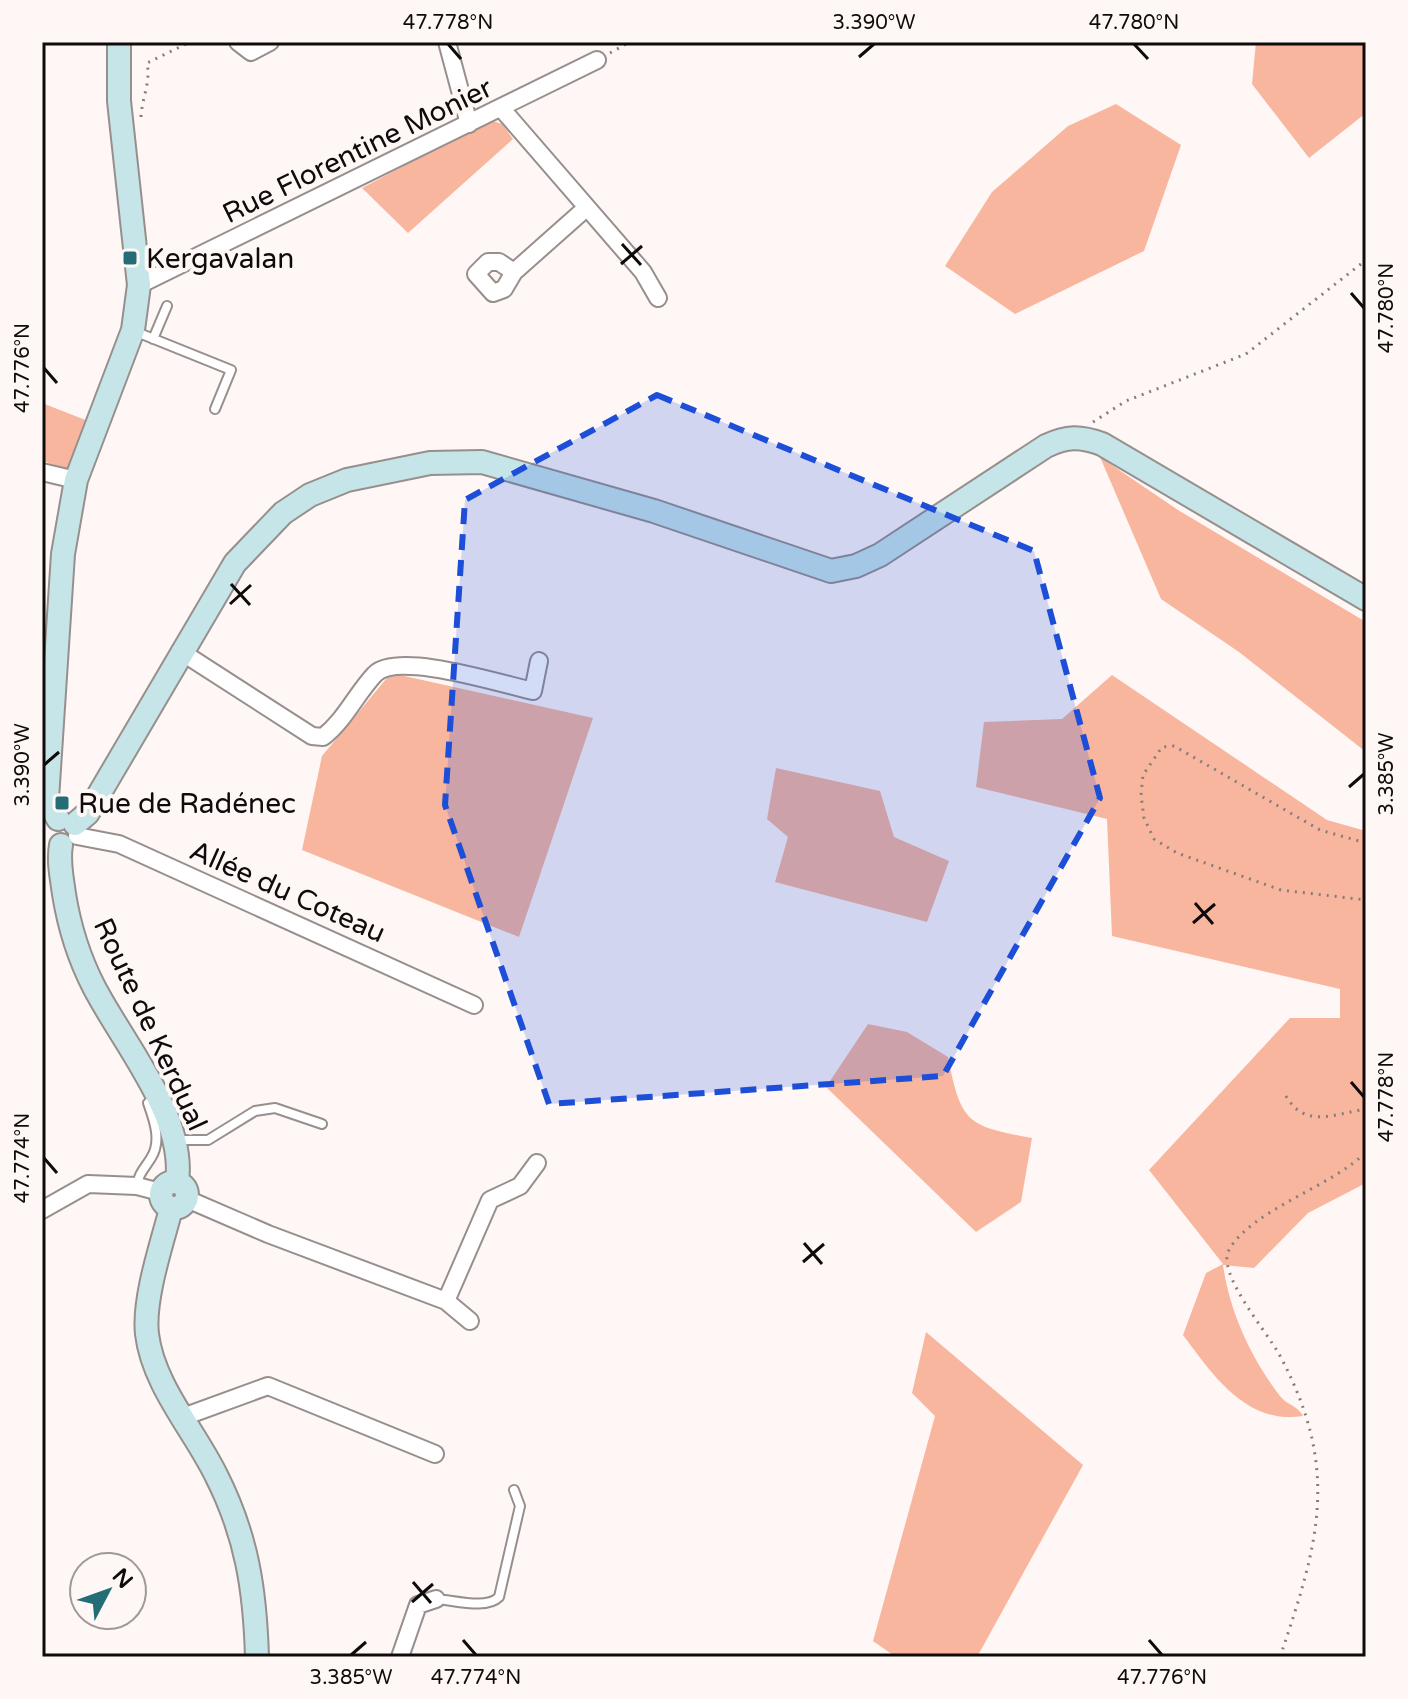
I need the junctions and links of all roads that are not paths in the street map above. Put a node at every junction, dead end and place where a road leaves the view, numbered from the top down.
1 (119, 42) edge
2 (238, 42) edge
3 (270, 42) edge
4 (447, 42) edge
5 (597, 60) road end
6 (501, 108) junction
7 (469, 124) junction
8 (585, 209) junction
9 (514, 272) dead end
10 (139, 285) junction
11 (658, 298) dead end
12 (167, 306) dead end
13 (143, 334) junction
14 (215, 409) dead end
15 (42, 472) edge
16 (76, 480) junction
17 (1366, 599) edge
18 (180, 651) junction
19 (539, 661) dead end
20 (68, 831) junction
21 (474, 1005) dead end
22 (156, 1096) junction
23 (322, 1124) dead end
24 (177, 1140) junction
25 (537, 1163) dead end
26 (137, 1186) junction
27 (174, 1195) junction
28 (42, 1210) edge
29 (446, 1301) junction
30 (470, 1321) dead end
31 (183, 1417) junction
32 (435, 1454) dead end
33 (514, 1490) dead end
34 (436, 1599) joint
35 (257, 1657) edge
36 (400, 1657) edge

1 - 10 street, Route de Kerdual
2 - 3 street
4 - 7 street
5 - 6 street, Rue Florentine Monier
6 - 7 street, Rue Florentine Monier
6 - 8 street
7 - 10 street, Rue Florentine Monier
8 - 9 street
8 - 11 street
10 - 13 street, Route de Kerdual
12 - 13 lane
13 - 14 lane
13 - 16 street, Route de Kerdual
15 - 16 street
16 - 20 street, Route de Kerdual
17 - 18 street
18 - 19 street
18 - 20 street
20 - 21 street, Allée du Coteau
20 - 22 street, Route de Kerdual
22 - 24 street, Route de Kerdual
22 - 26 lane
23 - 24 lane
24 - 27 street, Route de Kerdual
25 - 29 street
26 - 27 street
26 - 28 street
27 - 29 street
27 - 31 street, Route de Kerdual
29 - 30 street
31 - 32 street
31 - 35 street, Route de Kerdual
33 - 34 lane
34 - 36 street

